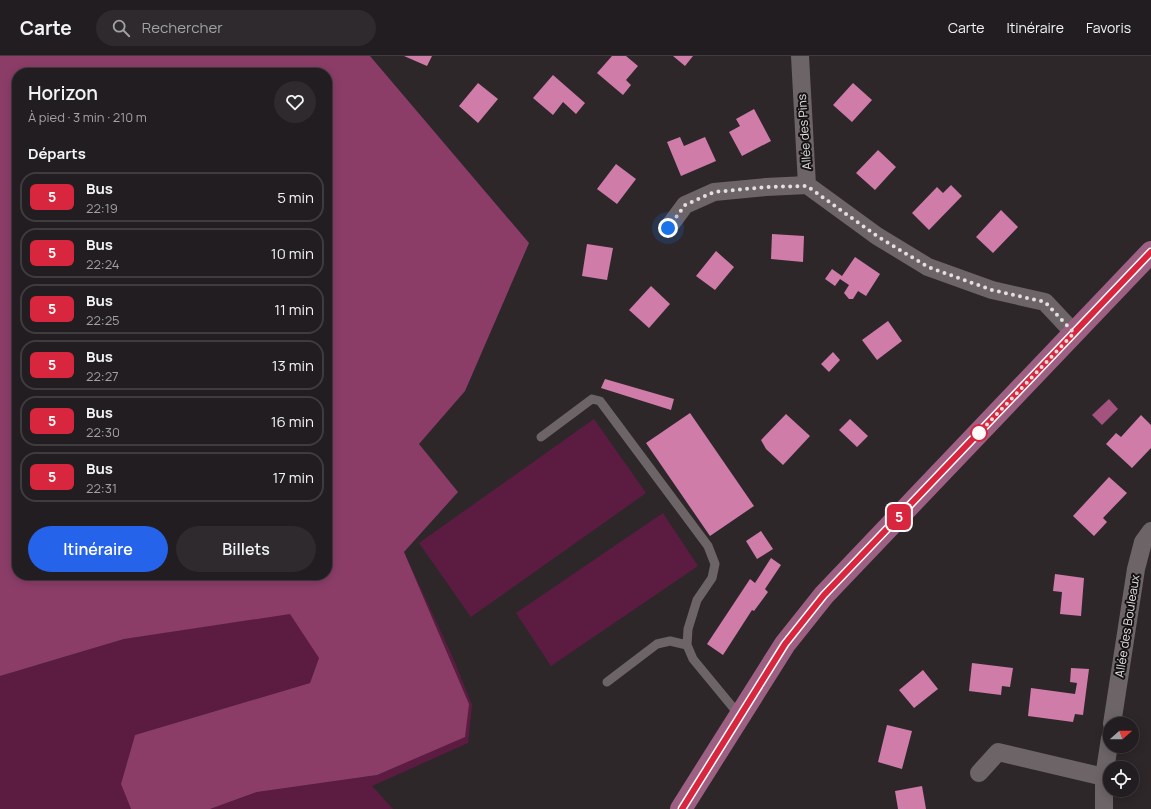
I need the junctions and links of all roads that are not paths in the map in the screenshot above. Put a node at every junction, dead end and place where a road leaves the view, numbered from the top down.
1 (800, 56) edge
2 (807, 186) junction
3 (668, 228) dead end
4 (1151, 252) edge
5 (1074, 333) junction
6 (541, 437) dead end
7 (1151, 532) edge
8 (687, 646) junction
9 (607, 682) dead end
10 (740, 716) junction
11 (1113, 717) edge
12 (979, 773) dead end
13 (1103, 777) edge
14 (1104, 797) edge
15 (682, 809) edge
16 (1104, 809) edge

1 - 2 street, Allée des Pins
2 - 3 street
2 - 5 street, Allée des Pins
4 - 5 main road
5 - 10 main road
6 - 8 lane
7 - 11 street, Allée des Bouleaux
8 - 9 lane
8 - 10 lane
10 - 15 main road
12 - 13 street
14 - 16 street

